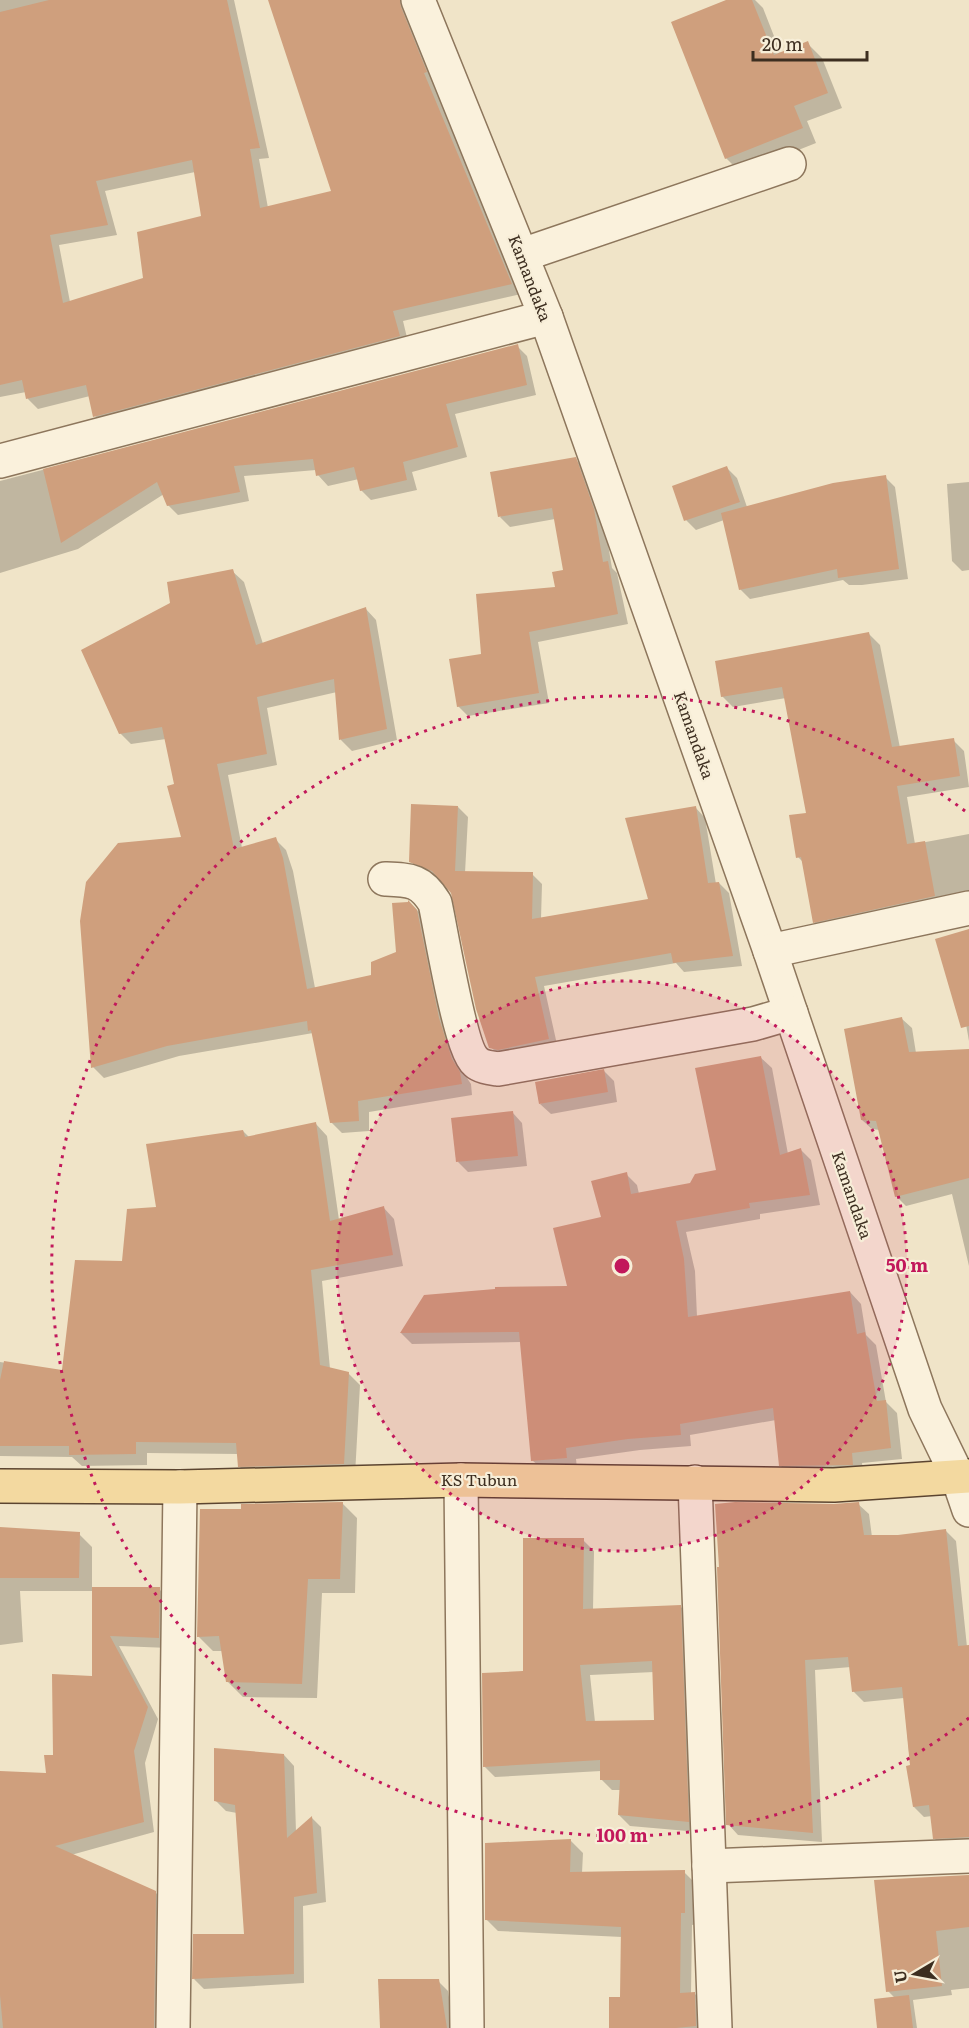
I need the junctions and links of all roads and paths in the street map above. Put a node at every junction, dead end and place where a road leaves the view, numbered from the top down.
1 (418, 0) edge
2 (789, 164) dead end
3 (522, 255) junction
4 (546, 317) junction
5 (0, 461) edge
6 (385, 879) dead end
7 (969, 908) edge
8 (770, 951) junction
9 (791, 1013) junction
10 (963, 1475) edge
11 (461, 1480) junction
12 (695, 1482) junction
13 (0, 1486) edge
14 (180, 1487) junction
15 (969, 1510) edge
16 (969, 1856) edge
17 (709, 1866) junction
18 (173, 2028) edge
19 (466, 2028) edge
20 (716, 2028) edge

1 - 3 street, Kamandaka
2 - 3 street
3 - 4 street, Kamandaka
4 - 5 street
4 - 8 street, Kamandaka
6 - 9 street
7 - 8 street
8 - 9 street, Kamandaka
9 - 10 street, Kamandaka
10 - 12 main road, KS Tubun
10 - 15 street, Kamandaka
11 - 12 main road, KS Tubun
11 - 14 main road, KS Tubun
11 - 19 street
12 - 17 street
13 - 14 main road, KS Tubun
14 - 18 street
16 - 17 street
17 - 20 street

